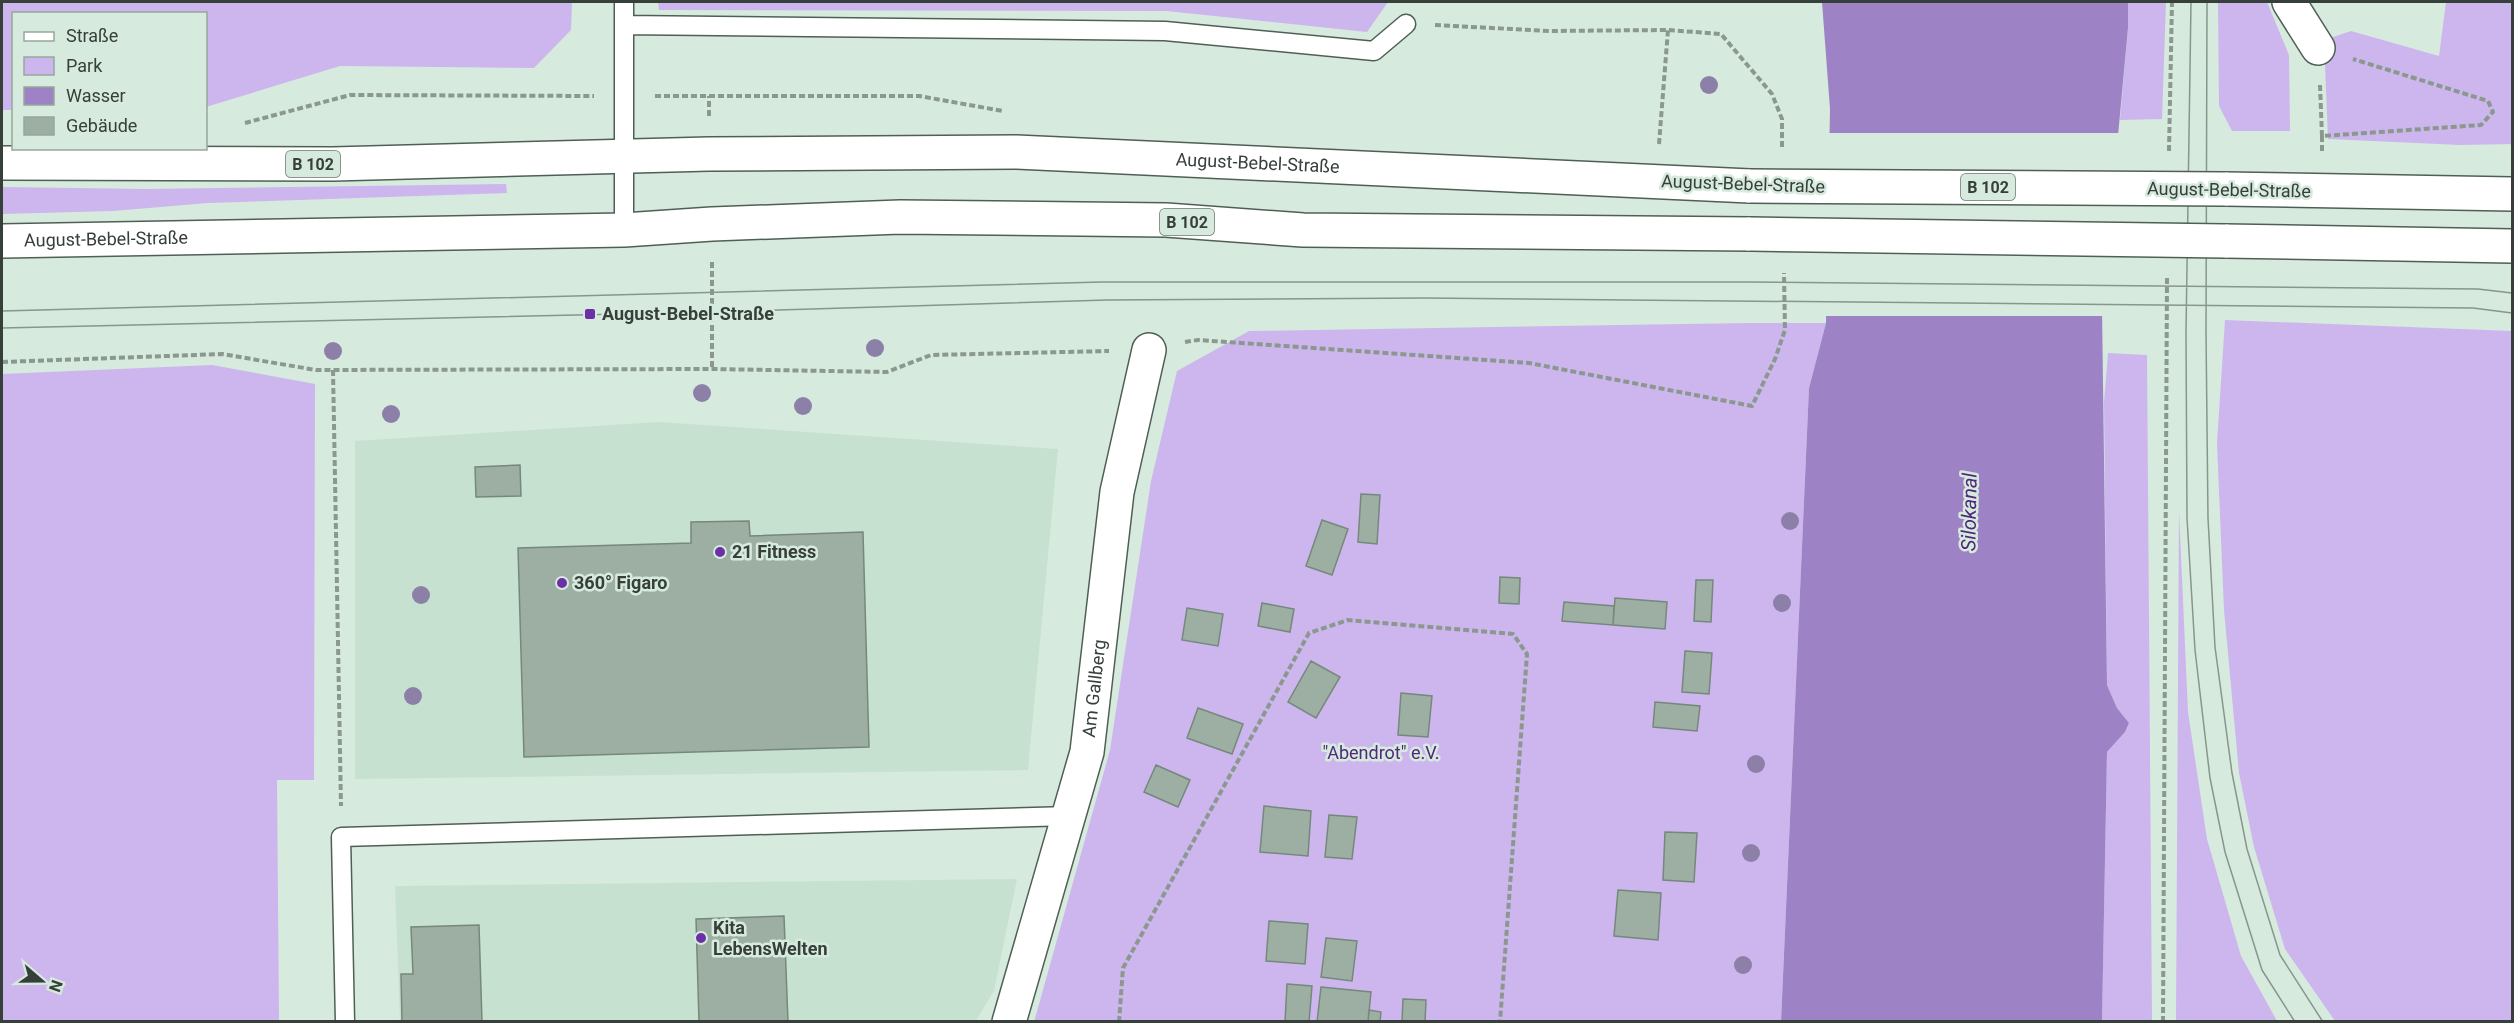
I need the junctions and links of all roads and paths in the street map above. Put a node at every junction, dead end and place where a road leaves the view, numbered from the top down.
1 (624, 2) edge
2 (2172, 2) edge
3 (2289, 2) edge
4 (1406, 24) joint
5 (624, 25) junction
6 (1668, 30) junction
7 (2318, 48) junction
8 (625, 96) junction
9 (709, 96) dead end
10 (1782, 119) dead end
11 (234, 126) dead end
12 (2322, 136) junction
13 (1659, 147) dead end
14 (2322, 155) dead end
15 (624, 156) junction
16 (2169, 157) dead end
17 (2, 163) edge
18 (2512, 194) edge
19 (624, 230) junction
20 (2, 241) edge
21 (2512, 246) edge
22 (2167, 276) dead end
23 (1785, 330) dead end
24 (1149, 350) junction
25 (2, 362) edge
26 (333, 370) junction
27 (1070, 816) junction
28 (341, 837) junction
29 (345, 1022) edge
30 (1009, 1022) edge
31 (1119, 1022) edge
32 (1500, 1022) edge
33 (2163, 1022) edge

1 - 5 lane
2 - 16 path
3 - 7 main road
4 - 5 lane
4 - 6 path
5 - 8 lane
6 - 10 path
6 - 13 path
7 - 12 path
7 - 12 path
8 - 9 path
8 - 11 path
8 - 15 lane
12 - 14 path
15 - 17 main road, August-Bebel-Straße / B 102
15 - 18 main road, August-Bebel-Straße / B 102, bridge
15 - 19 lane
19 - 20 main road, August-Bebel-Straße / B 102
19 - 21 main road, August-Bebel-Straße / B 102, bridge
22 - 33 path
23 - 24 path
24 - 26 path
24 - 27 main road, Am Gallberg
25 - 26 path
26 - 28 path
27 - 28 lane
27 - 30 main road, Am Gallberg
28 - 29 lane
31 - 32 path

